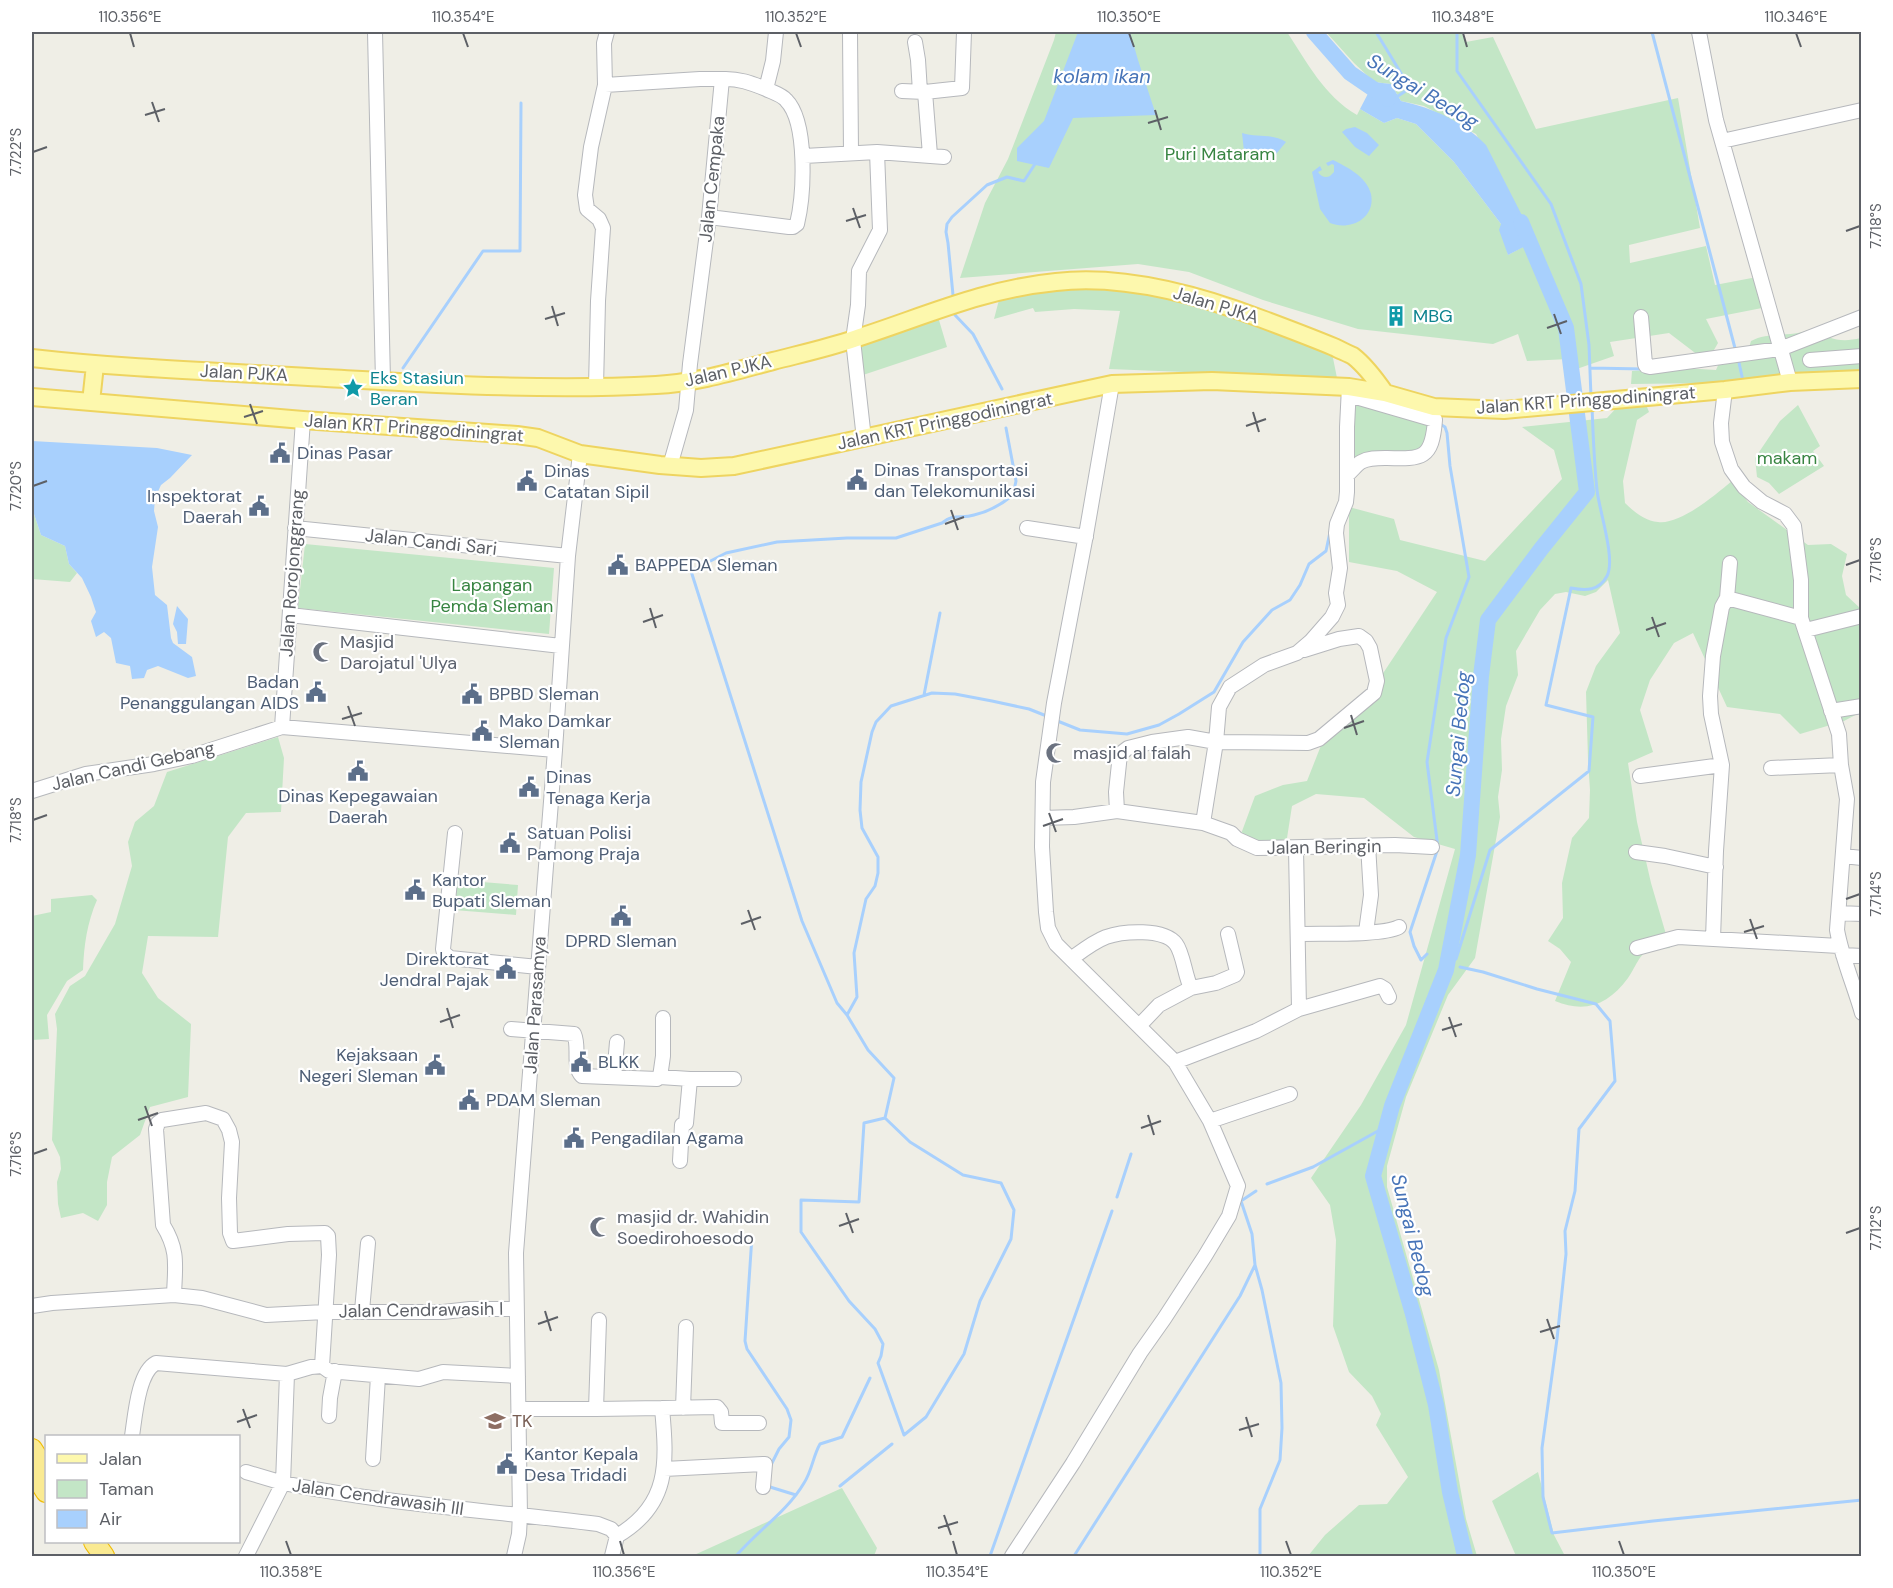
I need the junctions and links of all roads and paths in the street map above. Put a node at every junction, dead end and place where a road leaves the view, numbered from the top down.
1 (375, 32) edge
2 (607, 32) edge
3 (776, 32) edge
4 (850, 32) edge
5 (964, 32) edge
6 (1699, 32) edge
7 (915, 42) dead end
8 (722, 79) junction
9 (604, 85) junction
10 (766, 89) junction
11 (902, 91) dead end
12 (923, 92) junction
13 (1862, 110) edge
14 (1722, 141) junction
15 (877, 152) junction
16 (851, 153) junction
17 (930, 155) junction
18 (804, 156) junction
19 (944, 157) dead end
20 (709, 217) junction
21 (1641, 317) dead end
22 (1862, 317) edge
23 (853, 340) junction
24 (1803, 340) junction
25 (1781, 351) junction
26 (1862, 356) edge
27 (32, 358) edge
28 (1810, 360) junction
29 (95, 365) junction
30 (1862, 379) edge
31 (383, 381) junction
32 (688, 381) junction
33 (1817, 381) junction
34 (1791, 382) junction
35 (1112, 384) junction
36 (1770, 385) junction
37 (596, 387) junction
38 (1725, 390) junction
39 (1349, 391) junction
40 (1385, 393) junction
41 (32, 397) edge
42 (91, 402) junction
43 (303, 420) junction
44 (864, 439) junction
45 (580, 454) junction
46 (670, 466) junction
47 (1347, 475) junction
48 (295, 528) junction
49 (1027, 528) dead end
50 (1086, 537) junction
51 (568, 556) junction
52 (1730, 563) dead end
53 (1727, 598) junction
54 (290, 615) junction
55 (1862, 616) edge
56 (1804, 624) junction
57 (561, 646) junction
58 (1297, 653) junction
59 (1862, 706) edge
60 (1831, 711) junction
61 (282, 727) junction
62 (1216, 742) junction
63 (555, 750) junction
64 (1722, 765) junction
65 (1841, 765) junction
66 (1772, 768) dead end
67 (1640, 776) dead end
68 (32, 791) edge
69 (1862, 796) edge
70 (1847, 799) junction
71 (1117, 811) junction
72 (1043, 818) junction
73 (1203, 824) junction
74 (455, 832) dead end
75 (1368, 845) junction
76 (1432, 847) dead end
77 (1296, 848) junction
78 (1636, 852) dead end
79 (1843, 856) junction
80 (1862, 858) edge
81 (1716, 867) junction
82 (1839, 913) junction
83 (1862, 914) edge
84 (1399, 927) dead end
85 (1366, 932) junction
86 (1228, 934) dead end
87 (1298, 934) junction
88 (1713, 939) junction
89 (1637, 948) dead end
90 (1841, 950) junction
91 (1862, 956) edge
92 (1071, 959) junction
93 (538, 967) junction
94 (1191, 988) junction
95 (1859, 995) edge
96 (1389, 997) dead end
97 (1299, 1009) junction
98 (1862, 1012) edge
99 (663, 1018) dead end
100 (1139, 1026) junction
101 (511, 1029) dead end
102 (534, 1031) junction
103 (617, 1042) dead end
104 (1175, 1062) junction
105 (614, 1077) junction
106 (660, 1077) junction
107 (690, 1079) junction
108 (734, 1079) dead end
109 (1290, 1094) dead end
110 (1210, 1121) junction
111 (680, 1161) dead end
112 (368, 1243) dead end
113 (174, 1295) junction
114 (32, 1306) edge
115 (516, 1309) junction
116 (362, 1311) junction
117 (325, 1312) junction
118 (599, 1320) dead end
119 (686, 1327) dead end
120 (328, 1369) junction
121 (287, 1374) junction
122 (378, 1376) junction
123 (518, 1376) junction
124 (596, 1408) junction
125 (662, 1408) junction
126 (683, 1408) junction
127 (519, 1409) junction
128 (329, 1416) dead end
129 (759, 1423) dead end
130 (132, 1435) edge
131 (32, 1449) edge
132 (373, 1459) dead end
133 (45, 1469) edge
134 (664, 1469) junction
135 (32, 1470) edge
136 (246, 1472) dead end
137 (283, 1483) junction
138 (763, 1488) dead end
139 (45, 1490) edge
140 (520, 1515) junction
141 (617, 1536) junction
142 (80, 1543) edge
143 (95, 1543) edge
144 (89, 1557) edge
145 (104, 1557) edge
146 (246, 1557) edge
147 (514, 1557) edge
148 (612, 1557) edge
149 (1012, 1557) edge

1 - 31 street
2 - 9 street
3 - 10 street
4 - 16 street
5 - 12 street
6 - 14 street
7 - 12 street
8 - 9 street
8 - 10 street
8 - 20 street, Jalan Cempaka
9 - 37 street
10 - 18 street
11 - 12 street
12 - 17 street
13 - 14 street
14 - 25 street
15 - 16 street
15 - 17 street
15 - 23 street
16 - 18 street
17 - 19 street
18 - 20 street
20 - 32 street, Jalan Cempaka
21 - 25 street
22 - 24 street
23 - 32 main road, Jalan PJKA
23 - 40 main road, Jalan PJKA
23 - 44 street
24 - 25 street
24 - 28 street
25 - 34 street
25 - 36 street
26 - 28 street
27 - 29 main road, Jalan PJKA
28 - 33 street
29 - 31 main road, Jalan PJKA
29 - 42 main road
30 - 33 main road, Jalan KRT Pringgodiningrat
31 - 37 main road, Jalan PJKA
32 - 37 main road, Jalan PJKA
32 - 46 street, Jalan Cempaka
33 - 34 main road, Jalan KRT Pringgodiningrat
34 - 36 main road, Jalan KRT Pringgodiningrat
35 - 39 main road, Jalan KRT Pringgodiningrat
35 - 44 main road, Jalan KRT Pringgodiningrat
35 - 50 street
36 - 38 main road, Jalan KRT Pringgodiningrat
38 - 40 main road, Jalan KRT Pringgodiningrat
38 - 56 street
39 - 40 main road, Jalan KRT Pringgodiningrat
39 - 47 street
39 - 47 street
41 - 42 main road, Jalan KRT Pringgodiningrat
42 - 43 main road, Jalan KRT Pringgodiningrat
43 - 45 main road, Jalan KRT Pringgodiningrat
43 - 48 street, Jalan Rorojonggrang
44 - 46 main road, Jalan KRT Pringgodiningrat
45 - 46 main road, Jalan KRT Pringgodiningrat
45 - 51 street, Jalan Parasamya
47 - 58 street
48 - 51 street, Jalan Candi Sari
48 - 54 street, Jalan Rorojonggrang
49 - 50 street
50 - 72 street
51 - 57 street, Jalan Parasamya
52 - 53 street
53 - 56 street
53 - 64 street
54 - 57 street
54 - 61 street, Jalan Rorojonggrang
55 - 56 street
56 - 60 street
57 - 63 street, Jalan Parasamya
58 - 62 street
58 - 62 street
59 - 60 street
60 - 65 street
61 - 63 street, Jalan Candi Gebang
61 - 68 street, Jalan Candi Gebang
62 - 71 street
62 - 73 street
63 - 93 street, Jalan Parasamya
64 - 67 street
64 - 81 street
65 - 66 street
65 - 70 street
69 - 70 street
70 - 79 street
71 - 72 street, Jalan Beringin
71 - 73 street, Jalan Beringin
72 - 92 street
73 - 77 street, Jalan Beringin
74 - 93 street
75 - 76 street, Jalan Beringin
75 - 77 street, Jalan Beringin
75 - 85 street
77 - 87 street
78 - 81 street
79 - 80 street
79 - 82 street
81 - 88 street
82 - 83 street
82 - 90 street
84 - 85 street
85 - 87 street
86 - 94 street
87 - 97 street
88 - 89 street
88 - 90 street
90 - 91 street
90 - 95 street
92 - 94 street
92 - 100 street
93 - 102 street, Jalan Parasamya
94 - 100 street
95 - 98 street
96 - 97 street
97 - 104 street
99 - 106 street
100 - 104 street
101 - 102 street
102 - 105 street
102 - 115 street, Jalan Parasamya
103 - 105 street
104 - 110 street
105 - 106 street
106 - 107 street
107 - 108 street
107 - 111 street
109 - 110 street
110 - 149 street
112 - 116 street
113 - 114 street, Jalan Cendrawasih I
113 - 117 street, Jalan Cendrawasih I
113 - 117 street
115 - 116 street, Jalan Cendrawasih I
115 - 123 street, Jalan Parasamya
116 - 117 street, Jalan Cendrawasih I
117 - 120 street
118 - 124 street
119 - 126 street
120 - 121 street
120 - 122 street
120 - 128 street
121 - 130 street
121 - 137 street
122 - 123 street
122 - 132 street
123 - 127 street, Jalan Parasamya
124 - 125 street
124 - 127 street
125 - 126 street
125 - 134 street
126 - 129 street
127 - 140 street, Jalan Parasamya
131 - 133 highway
134 - 138 street
134 - 141 street
135 - 139 highway
136 - 137 street
137 - 140 street, Jalan Cendrawasih III
137 - 146 street, Jalan Cendrawasih III
140 - 141 street, Jalan Cendrawasih III
140 - 147 street, Jalan Parasamya
141 - 148 street
142 - 144 highway
143 - 145 highway

